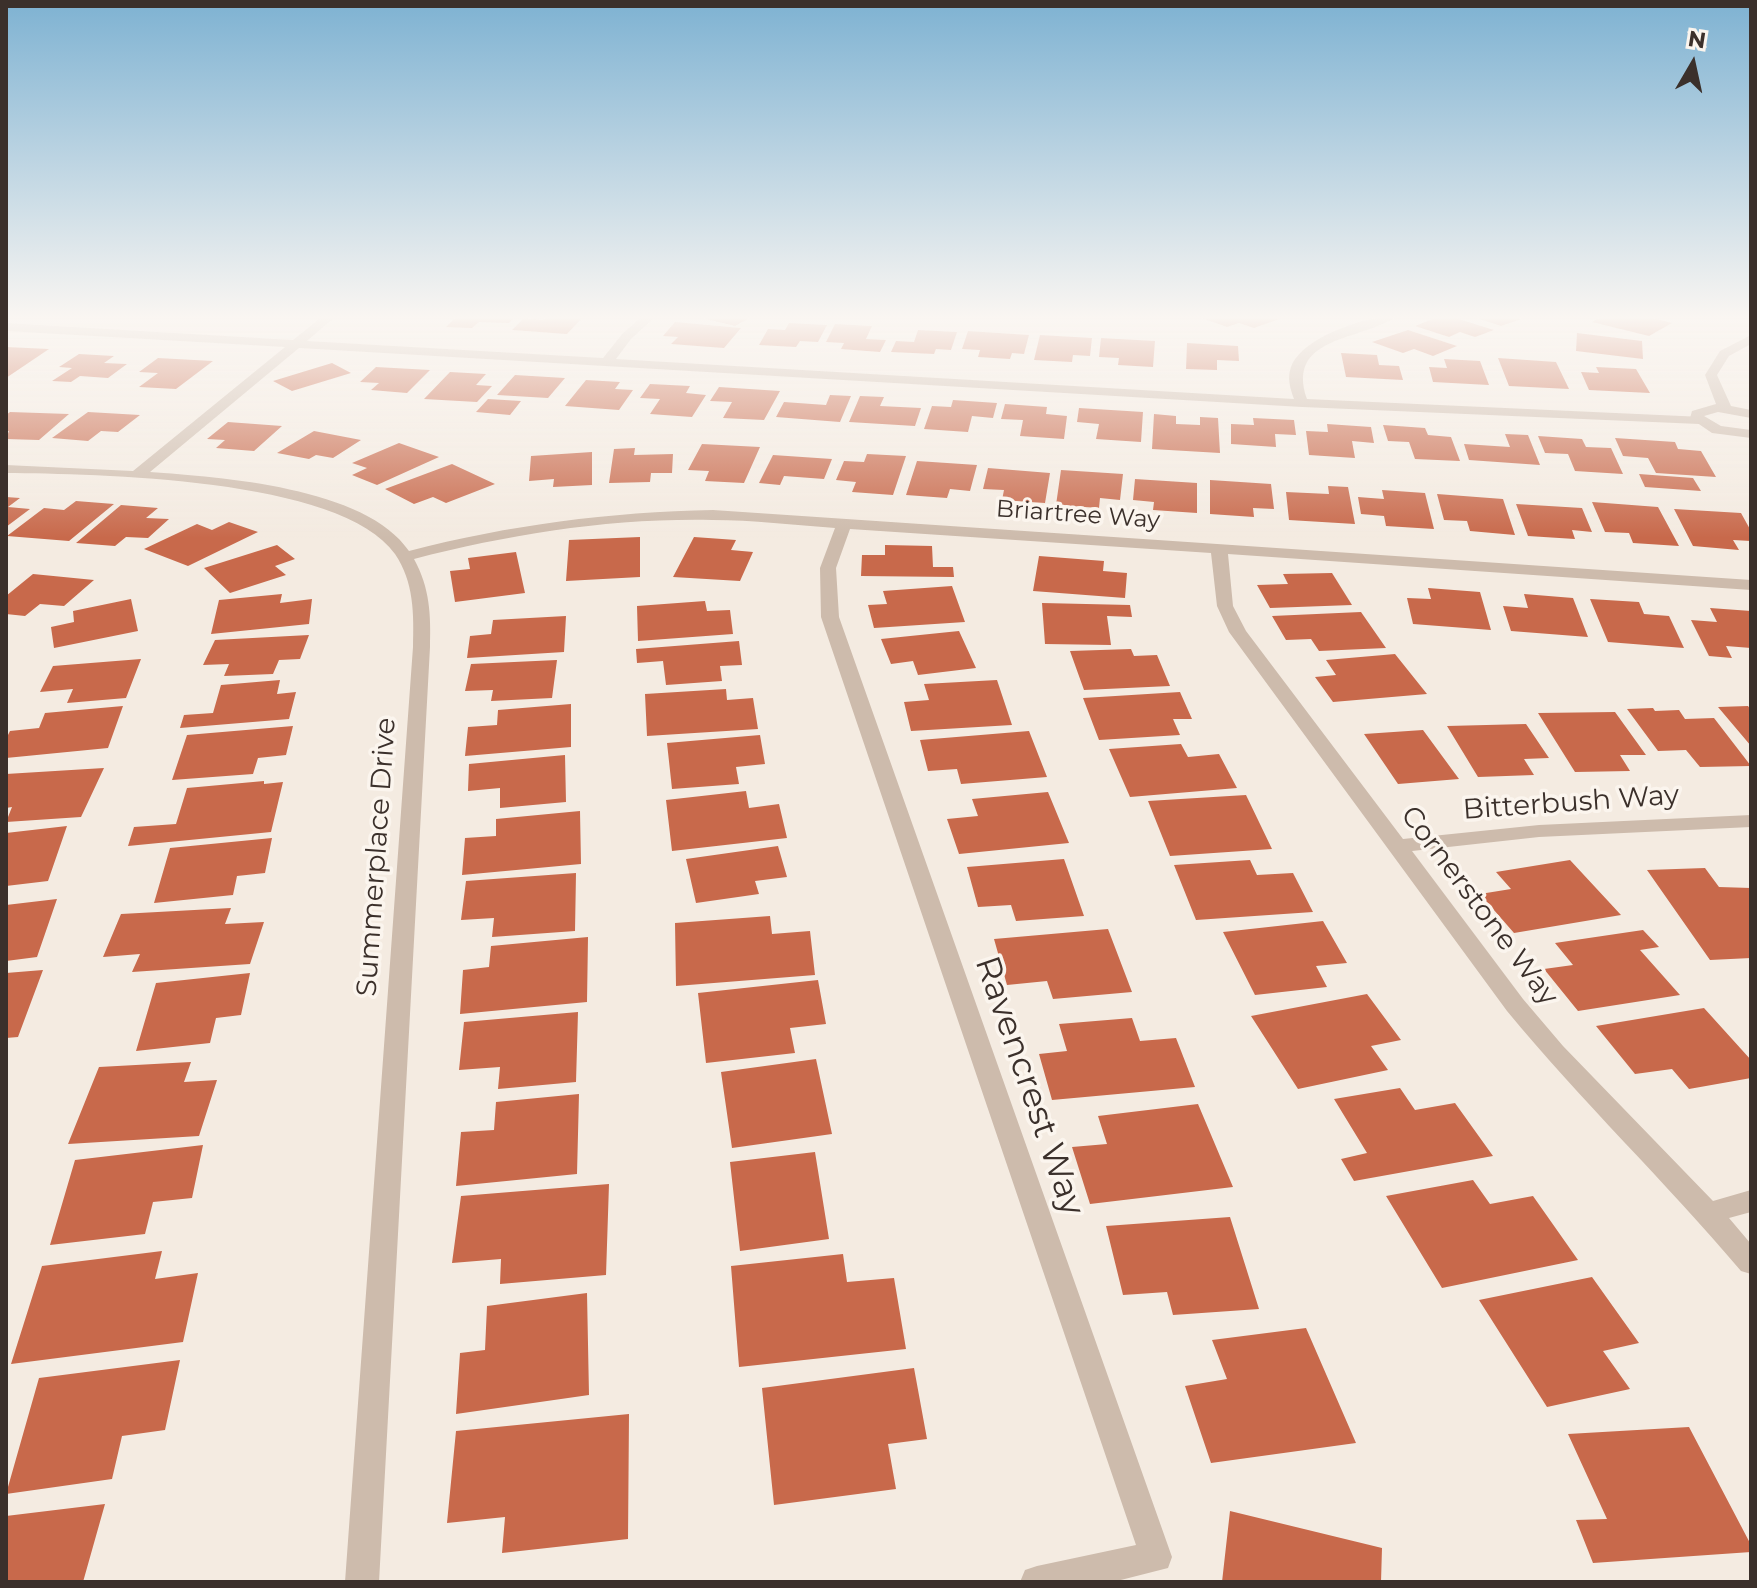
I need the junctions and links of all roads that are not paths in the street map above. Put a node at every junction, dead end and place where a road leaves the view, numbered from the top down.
1 (240, 390) edge
2 (1078, 390) edge
3 (1296, 390) edge
4 (1717, 390) edge
5 (1302, 403) junction
6 (1725, 409) junction
7 (1751, 414) edge
8 (1699, 420) junction
9 (1745, 434) edge
10 (1751, 448) edge
11 (6, 469) edge
12 (137, 475) junction
13 (845, 523) junction
14 (1219, 549) junction
15 (404, 557) junction
16 (1751, 585) edge
17 (1751, 821) edge
18 (1396, 846) junction
19 (1751, 1201) edge
20 (1708, 1213) junction
21 (1751, 1263) edge
22 (362, 1582) edge
23 (1037, 1582) edge

1 - 12 street
2 - 5 street
3 - 5 street
4 - 6 street
5 - 8 street
6 - 7 street
6 - 8 street
8 - 9 street
9 - 10 street
11 - 12 street, Summerplace Drive
12 - 15 street, Summerplace Drive
13 - 14 street, Briartree Way
13 - 15 street, Briartree Way
13 - 23 street, Ravencrest Way
14 - 16 street, Briartree Way
14 - 18 street, Cornerstone Way
15 - 22 street, Summerplace Drive
17 - 18 street, Bitterbush Way
18 - 20 street, Cornerstone Way
19 - 20 street
20 - 21 street, Cornerstone Way

